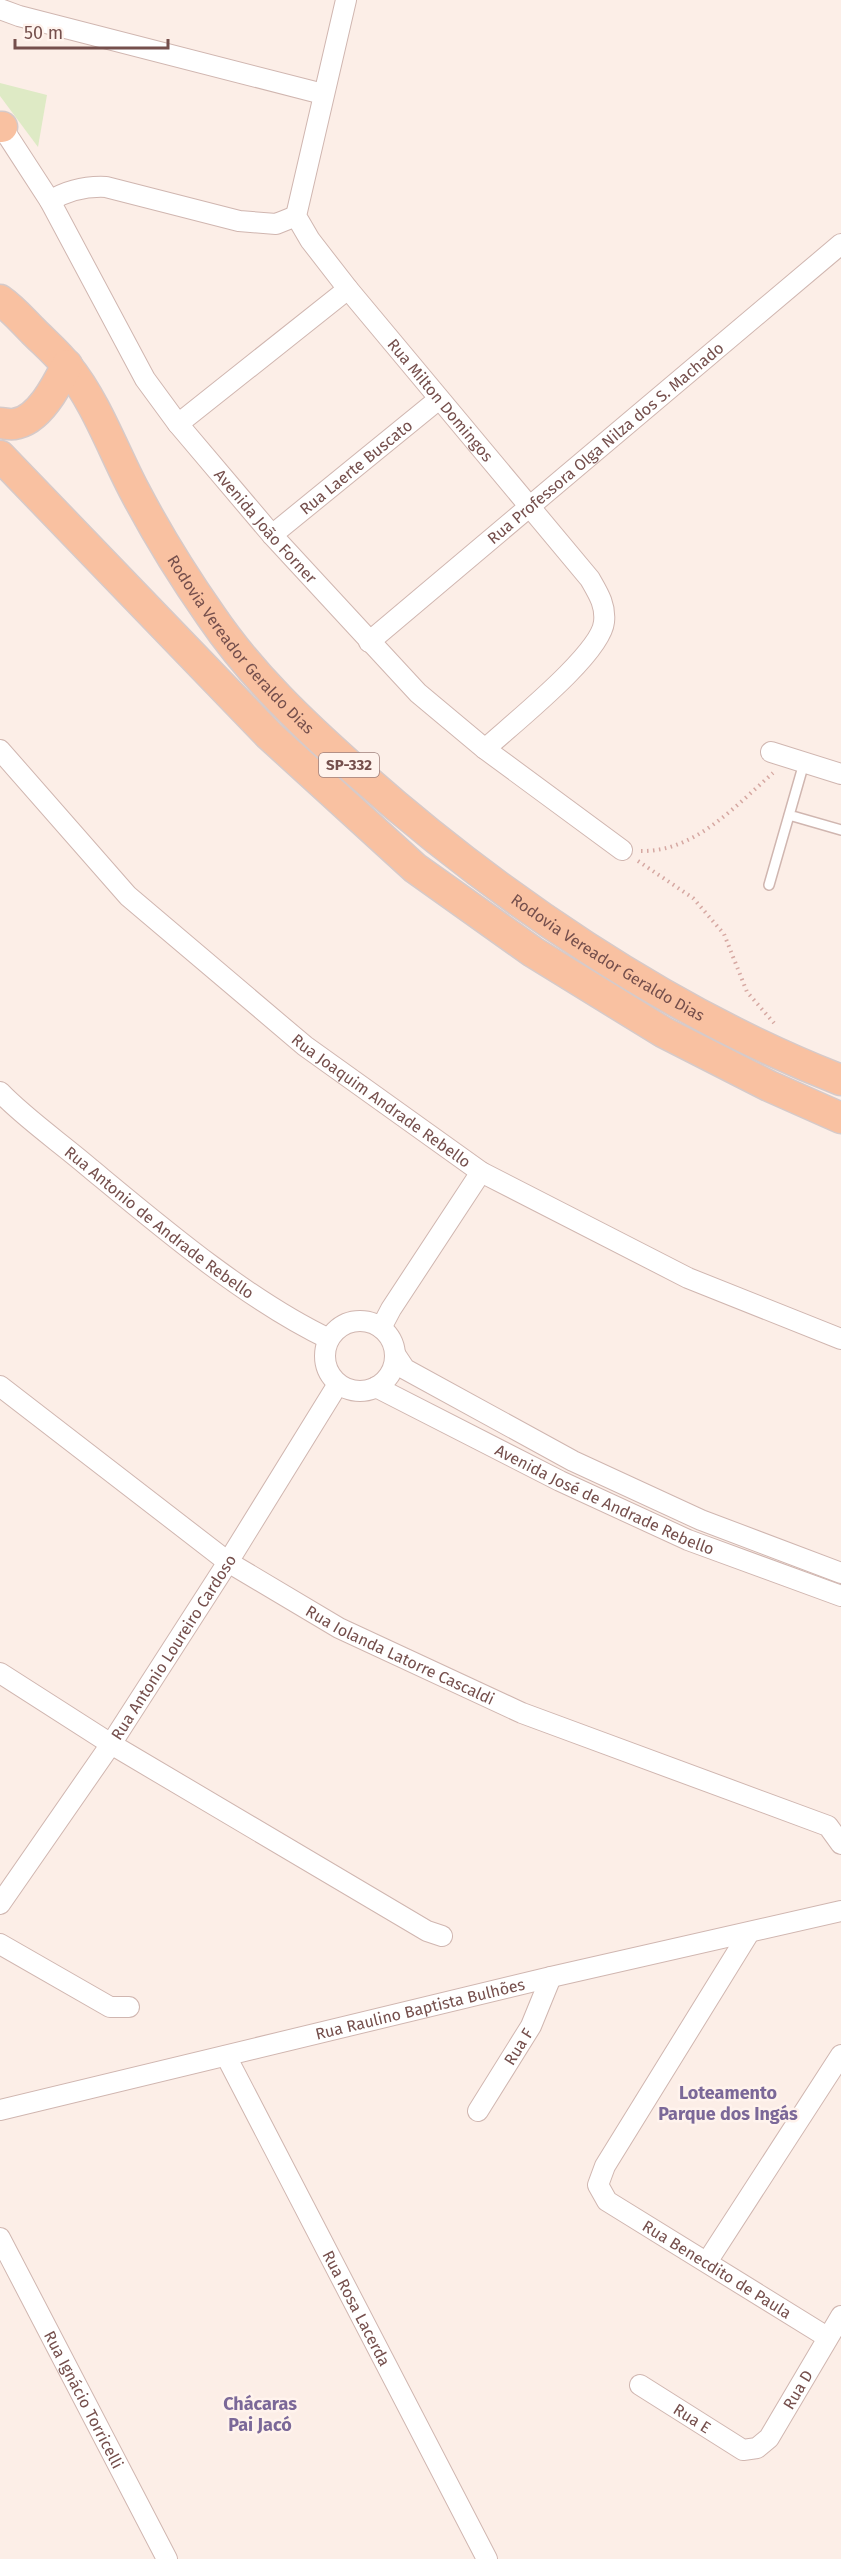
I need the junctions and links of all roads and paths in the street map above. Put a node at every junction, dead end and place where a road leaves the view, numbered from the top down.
1 (346, 0) edge
2 (0, 9) edge
3 (323, 94) junction
4 (1, 126) edge
5 (50, 201) junction
6 (296, 216) junction
7 (841, 244) edge
8 (348, 289) junction
9 (0, 300) edge
10 (67, 365) junction
11 (439, 399) junction
12 (0, 423) edge
13 (178, 424) junction
14 (0, 456) edge
15 (529, 507) junction
16 (272, 535) junction
17 (369, 642) junction
18 (485, 749) junction
19 (0, 750) edge
20 (788, 758) junction
21 (841, 774) edge
22 (789, 815) junction
23 (841, 830) edge
24 (622, 850) junction
25 (769, 885) dead end
26 (777, 1026) dead end
27 (841, 1080) edge
28 (0, 1092) edge
29 (841, 1118) edge
30 (481, 1172) junction
31 (381, 1328) junction
32 (329, 1339) junction
33 (841, 1339) edge
34 (395, 1354) junction
35 (338, 1384) junction
36 (0, 1386) edge
37 (376, 1387) junction
38 (228, 1562) junction
39 (841, 1573) edge
40 (841, 1596) edge
41 (0, 1673) edge
42 (111, 1744) junction
43 (841, 1844) edge
44 (0, 1904) edge
45 (841, 1911) edge
46 (749, 1933) junction
47 (442, 1935) dead end
48 (0, 1944) edge
49 (551, 1977) junction
50 (129, 2007) dead end
51 (841, 2055) edge
52 (226, 2056) junction
53 (0, 2110) edge
54 (478, 2112) dead end
55 (0, 2238) edge
56 (706, 2262) junction
57 (841, 2316) edge
58 (827, 2337) junction
59 (640, 2385) dead end
60 (743, 2450) joint
61 (167, 2559) edge
62 (487, 2559) edge

1 - 3 street
2 - 3 street
3 - 6 street
4 - 5 street, Avenida João Forner
5 - 6 street
5 - 13 street, Avenida João Forner
6 - 8 street, Rua Milton Domingos
7 - 15 street, Rua Professora Olga Nilza dos S. Machado
8 - 11 street, Rua Milton Domingos
8 - 13 street
9 - 10 main road, Rodovia Vereador Geraldo Dias / SP-332
10 - 12 main road
10 - 27 main road, Rodovia Vereador Geraldo Dias / SP-332
11 - 15 street, Rua Milton Domingos
11 - 16 street, Rua Laerte Buscato
13 - 16 street, Avenida João Forner
14 - 29 main road, Rodovia Vereador Geraldo Dias / SP-332
15 - 17 street, Rua Professora Olga Nilza dos S. Machado
15 - 18 street, Rua Milton Domingos
16 - 17 street, Avenida João Forner
17 - 18 street, Avenida João Forner
18 - 24 street, Avenida João Forner
19 - 30 street, Rua Joaquim Andrade Rebello
20 - 21 street
20 - 22 lane
20 - 24 path
22 - 23 lane
22 - 25 lane
24 - 26 path
28 - 32 street, Rua Antonio de Andrade Rebello
30 - 31 street
30 - 33 street, Rua Joaquim Andrade Rebello
31 - 32 street
31 - 34 street
32 - 35 street
34 - 37 street
34 - 39 street, Avenida José de Andrade Rebello
35 - 37 street
35 - 38 street, Rua Antonio Loureiro Cardoso
36 - 38 street, Rua Iolanda Latorre Cascaldi
37 - 40 street, Avenida José de Andrade Rebello
38 - 42 street, Rua Antonio Loureiro Cardoso
38 - 43 street, Rua Iolanda Latorre Cascaldi
41 - 42 street
42 - 44 street, Rua Antonio Loureiro Cardoso
42 - 47 street
45 - 46 street, Rua Raulino Baptista Bulhões
46 - 49 street, Rua Raulino Baptista Bulhões
46 - 56 street, Rua Benecdito de Paula
48 - 50 street
49 - 52 street, Rua Raulino Baptista Bulhões
49 - 54 street, Rua F
51 - 56 street
52 - 53 street, Rua Raulino Baptista Bulhões
52 - 62 street, Rua Rosa Lacerda
55 - 61 street, Rua Ignácio Torricelli
56 - 58 street, Rua Benecdito de Paula
57 - 58 street, Rua D
58 - 60 street, Rua D
59 - 60 street, Rua E

